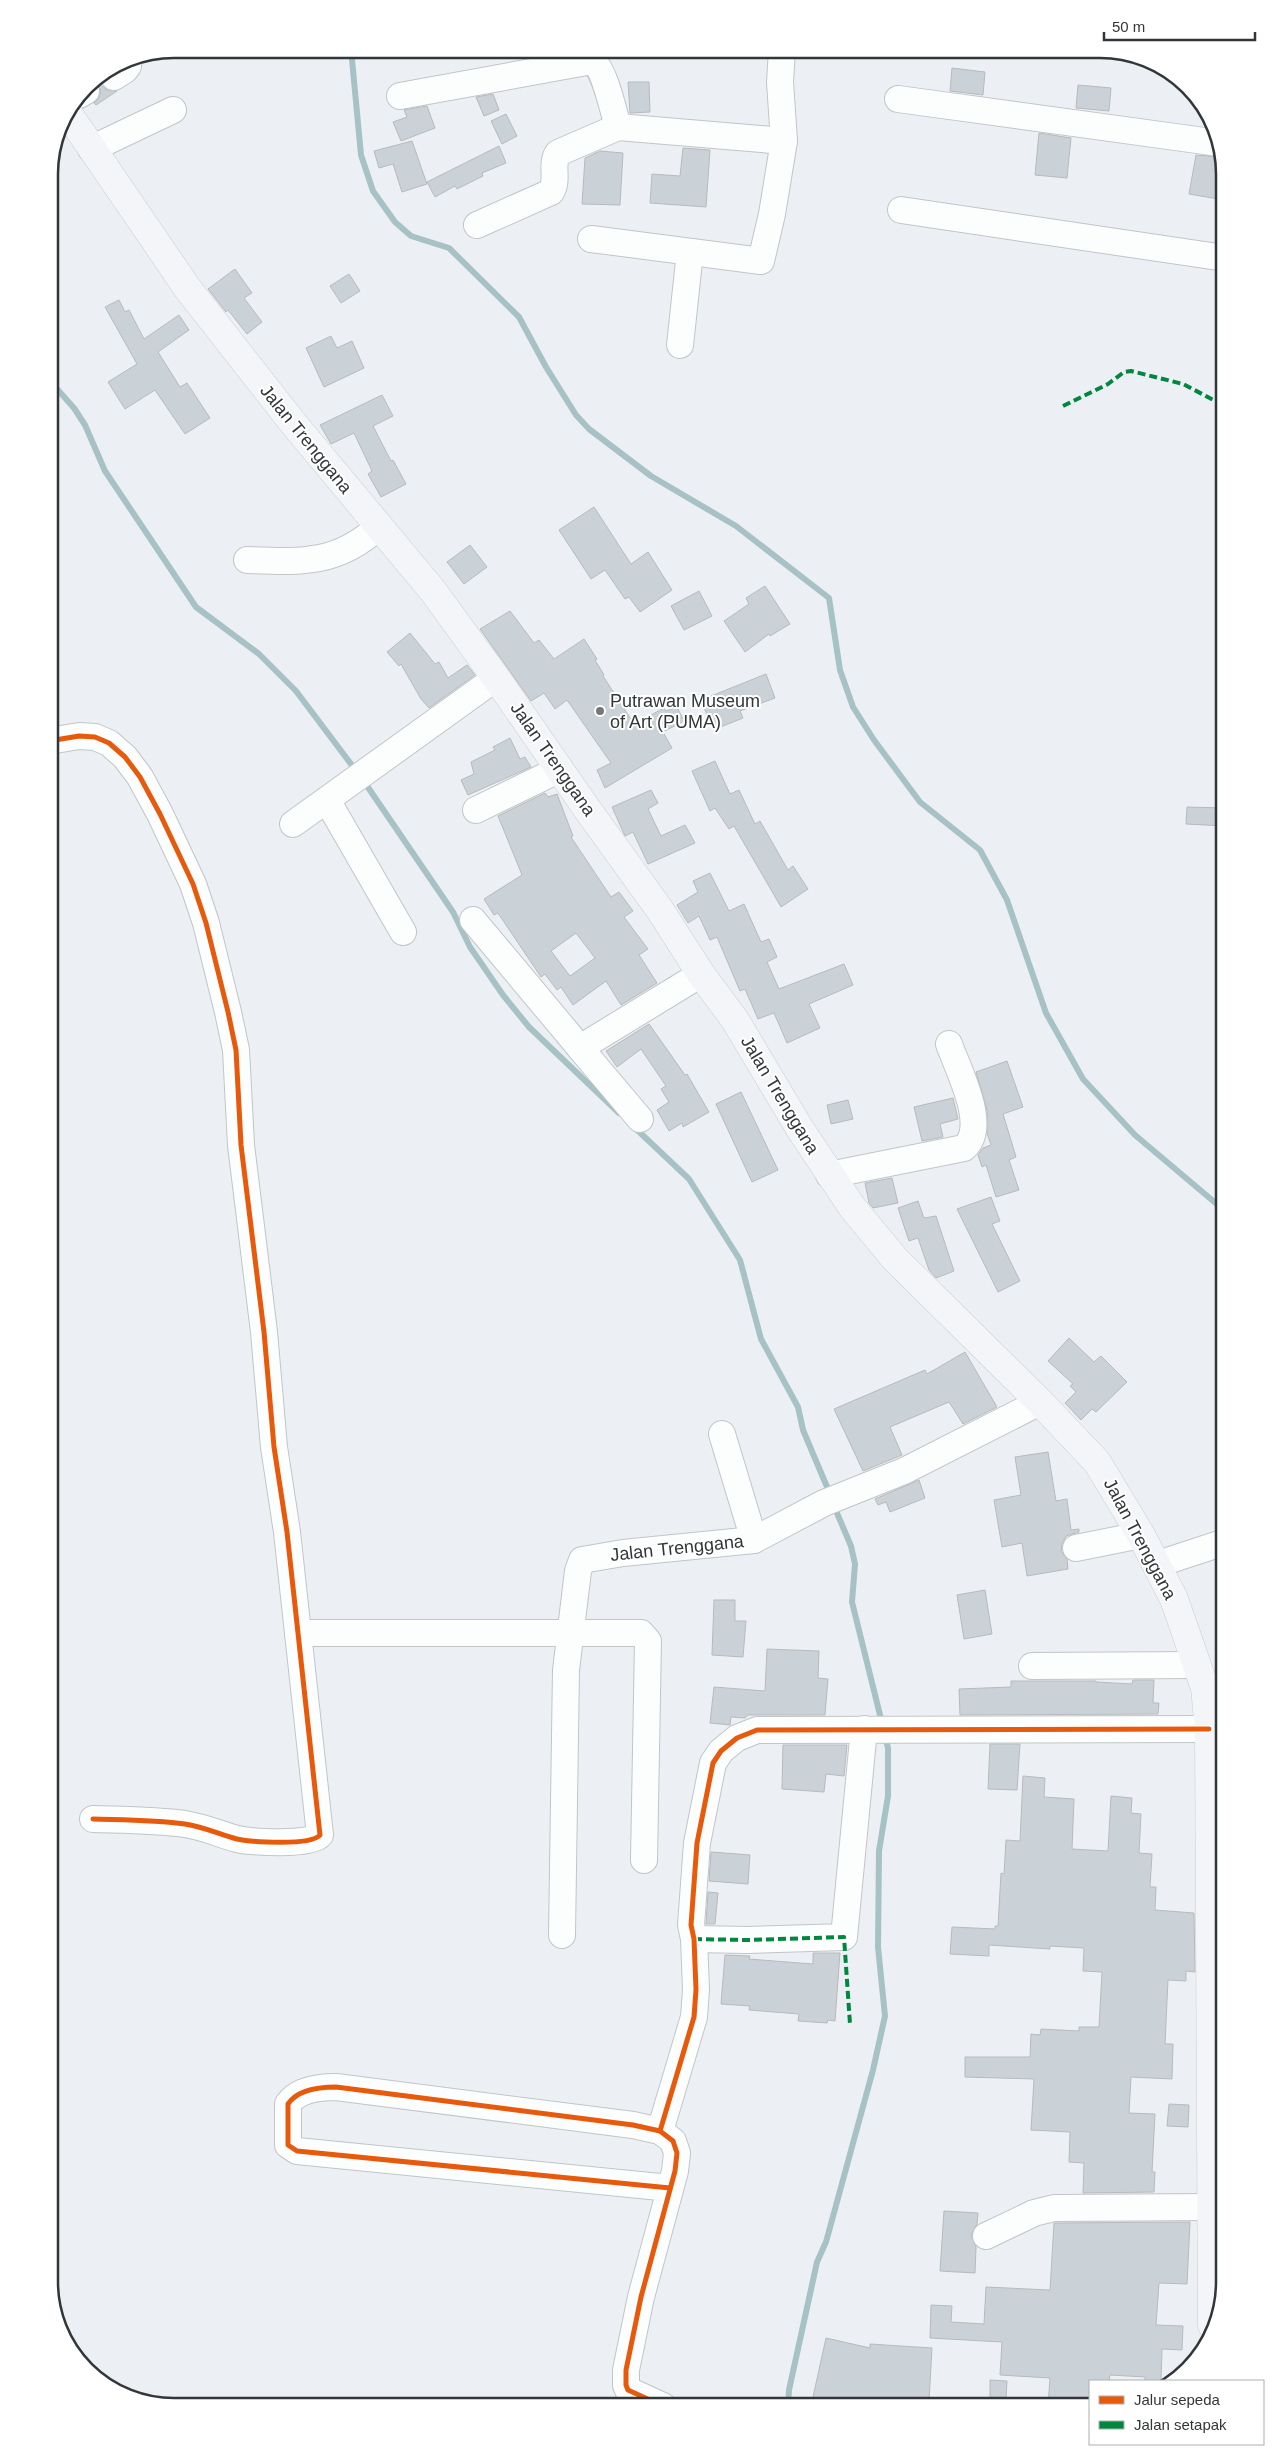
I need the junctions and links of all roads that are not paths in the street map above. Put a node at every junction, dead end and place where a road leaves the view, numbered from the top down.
1 (781, 58) edge
2 (400, 96) dead end
3 (898, 99) dead end
4 (173, 110) dead end
5 (71, 118) edge
6 (618, 127) junction
7 (784, 141) junction
8 (1212, 141) edge
9 (91, 149) junction
10 (901, 210) dead end
11 (477, 225) dead end
12 (591, 239) dead end
13 (690, 252) junction
14 (1216, 257) edge
15 (680, 345) dead end
16 (387, 536) junction
17 (247, 560) dead end
18 (496, 678) junction
19 (58, 740) edge
20 (560, 769) junction
21 (327, 800) junction
22 (476, 810) dead end
23 (293, 824) dead end
24 (473, 920) dead end
25 (403, 932) dead end
26 (701, 974) junction
27 (949, 1044) dead end
28 (580, 1048) junction
29 (640, 1119) dead end
30 (829, 1174) junction
31 (1040, 1402) junction
32 (722, 1434) dead end
33 (1141, 1535) junction
34 (754, 1540) junction
35 (1216, 1545) edge
36 (1076, 1548) dead end
37 (1158, 1564) junction
38 (298, 1632) junction
39 (570, 1633) junction
40 (1032, 1666) dead end
41 (1209, 1679) edge
42 (864, 1729) junction
43 (1209, 1729) junction
44 (93, 1819) dead end
45 (644, 1860) dead end
46 (562, 1935) dead end
47 (694, 1939) junction
48 (660, 2131) junction
49 (670, 2188) junction
50 (1210, 2207) junction
51 (986, 2236) dead end
52 (1212, 2315) edge
53 (643, 2398) edge

1 - 7 street
2 - 6 street
3 - 8 street
4 - 9 street
5 - 9 main road, Jalan Trenggana
6 - 7 street
6 - 11 street
7 - 13 street
9 - 16 main road, Jalan Trenggana
10 - 14 street
12 - 13 street
13 - 15 street
16 - 17 street
16 - 18 main road, Jalan Trenggana
18 - 20 main road, Jalan Trenggana
18 - 21 street
19 - 38 street
20 - 22 street
20 - 26 main road, Jalan Trenggana
21 - 23 street
21 - 25 street
24 - 28 street
26 - 28 street
26 - 30 main road, Jalan Trenggana
27 - 30 street
28 - 29 street
30 - 31 main road, Jalan Trenggana
31 - 33 main road, Jalan Trenggana
31 - 34 street, Jalan Trenggana
32 - 34 street
33 - 36 street
33 - 37 main road, Jalan Trenggana
34 - 39 street, Jalan Trenggana
35 - 37 street
37 - 41 main road, Jalan Trenggana
38 - 39 street
38 - 44 street
39 - 45 street
39 - 46 street
40 - 41 street
41 - 43 main road, Jalan Trenggana
42 - 43 street
42 - 47 street
42 - 47 street
43 - 50 main road, Jalan Trenggana
47 - 48 street
48 - 49 street
48 - 49 street
49 - 53 street
50 - 51 street
50 - 52 main road, Jalan Trenggana

